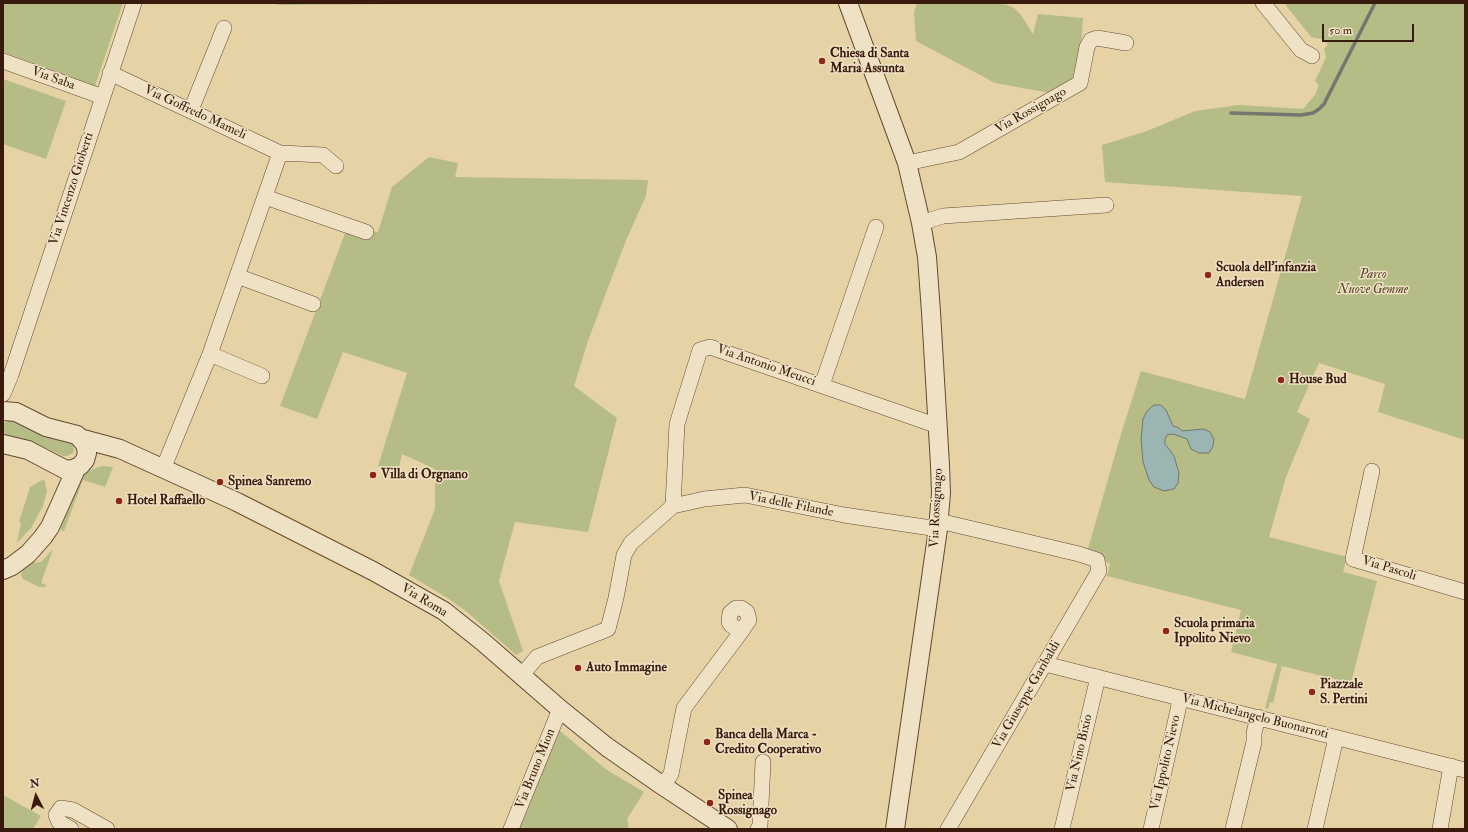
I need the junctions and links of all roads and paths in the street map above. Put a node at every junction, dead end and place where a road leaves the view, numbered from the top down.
1 (134, 3) edge
2 (848, 3) edge
3 (1262, 3) edge
4 (224, 28) dead end
5 (1126, 43) dead end
6 (1312, 56) dead end
7 (3, 61) edge
8 (110, 73) junction
9 (103, 97) junction
10 (191, 110) junction
11 (280, 153) junction
12 (907, 164) junction
13 (336, 166) dead end
14 (265, 197) junction
15 (1106, 205) dead end
16 (921, 223) junction
17 (876, 227) dead end
18 (366, 232) dead end
19 (237, 276) junction
20 (313, 304) dead end
21 (210, 354) junction
22 (11, 374) junction
23 (262, 376) dead end
24 (822, 385) junction
25 (3, 394) edge
26 (9, 411) edge
27 (938, 426) junction
28 (83, 439) junction
29 (3, 444) edge
30 (50, 461) junction
31 (79, 466) junction
32 (158, 467) junction
33 (1372, 471) dead end
34 (673, 506) junction
35 (58, 509) junction
36 (939, 525) junction
37 (1097, 560) joint
38 (3, 570) edge
39 (1465, 592) edge
40 (741, 632) dead end
41 (1045, 664) junction
42 (522, 675) junction
43 (1098, 677) junction
44 (1180, 698) junction
45 (560, 709) junction
46 (1258, 717) junction
47 (1336, 738) junction
48 (763, 762) dead end
49 (1458, 768) edge
50 (663, 786) junction
51 (71, 829) edge
52 (107, 829) edge
53 (511, 829) edge
54 (728, 829) edge
55 (758, 829) edge
56 (895, 829) edge
57 (948, 829) edge
58 (1062, 829) edge
59 (1151, 829) edge
60 (1233, 829) edge
61 (1315, 829) edge
62 (1440, 829) edge

1 - 8 street, Via Vincenzo Gioberti
2 - 12 street, Via Rossignago
3 - 6 street
4 - 10 street
5 - 12 street, Via Rossignago
7 - 9 street, Via Saba
8 - 9 street, Via Vincenzo Gioberti
8 - 10 street, Via Goffredo Mameli
9 - 22 street, Via Vincenzo Gioberti
10 - 11 street, Via Goffredo Mameli
11 - 13 street, Via Goffredo Mameli
11 - 14 street
12 - 16 street, Via Rossignago
14 - 18 street
14 - 19 street
15 - 16 street
16 - 27 street, Via Rossignago
17 - 24 street
19 - 20 street
19 - 21 street
21 - 23 street
21 - 32 street
22 - 25 street, Via Vincenzo Gioberti
22 - 26 street, Via Vincenzo Gioberti
24 - 27 street, Via Antonio Meucci
24 - 34 street, Via Antonio Meucci
26 - 28 street, Via Roma
27 - 36 street, Via Rossignago
28 - 31 street
28 - 32 street, Via Roma
29 - 30 street, Via Roma
30 - 31 street, Via Roma
30 - 35 street
31 - 32 street, Via Roma
31 - 35 street
32 - 42 street, Via Roma
33 - 39 street, Via Pascoli
34 - 36 street, Via delle Filande
34 - 42 street, Via delle Filande
35 - 38 street
36 - 37 street, Via delle Filande
36 - 56 street, Via Rossignago
37 - 41 street, Via Giuseppe Garibaldi
40 - 50 street
41 - 43 street, Via Michelangelo Buonarroti
41 - 57 street, Via Giuseppe Garibaldi
42 - 45 street, Via Roma
43 - 44 street, Via Michelangelo Buonarroti
43 - 58 street, Via Nino Bixio
44 - 46 street, Via Michelangelo Buonarroti
44 - 59 street, Via Ippolito Nievo
45 - 50 street, Via Roma
45 - 53 street, Via Bruno Mion
46 - 47 street, Via Michelangelo Buonarroti
46 - 60 street
47 - 49 street, Via Michelangelo Buonarroti
47 - 61 street
48 - 55 street
49 - 62 street
50 - 54 street, Via Roma
51 - 52 street

